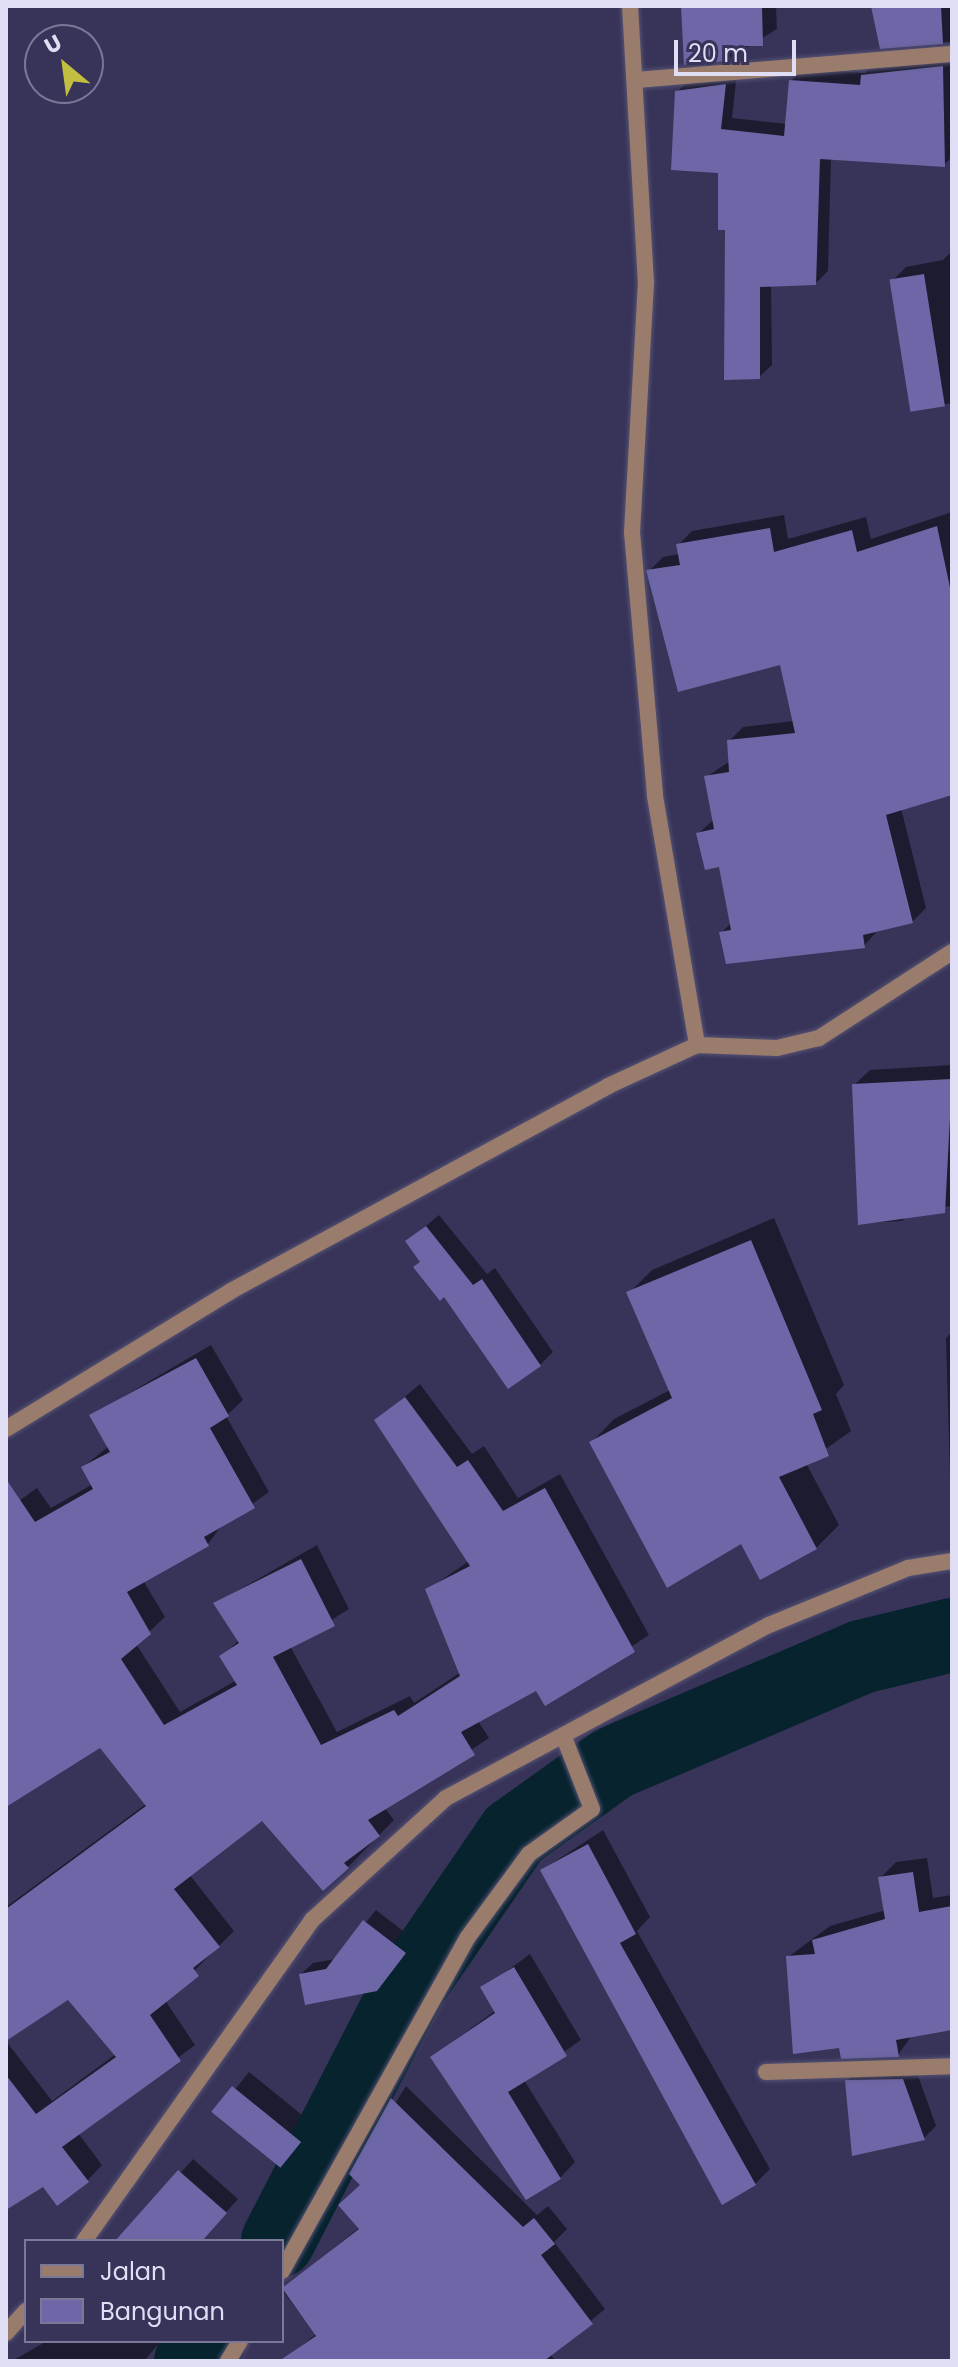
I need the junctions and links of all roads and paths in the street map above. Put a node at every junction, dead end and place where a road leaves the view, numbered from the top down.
1 (630, 6) edge
2 (952, 54) edge
3 (635, 80) junction
4 (952, 952) edge
5 (697, 1045) junction
6 (6, 1429) edge
7 (952, 1561) edge
8 (563, 1735) junction
9 (952, 2066) edge
10 (766, 2072) dead end
11 (85, 2239) edge
12 (284, 2267) edge
13 (24, 2313) edge
14 (6, 2333) edge
15 (239, 2343) edge
16 (228, 2361) edge

1 - 3 street
2 - 3 street
3 - 5 street
4 - 5 street
5 - 6 street
7 - 8 street
8 - 11 street
8 - 12 street
9 - 10 street
13 - 14 street
15 - 16 street

